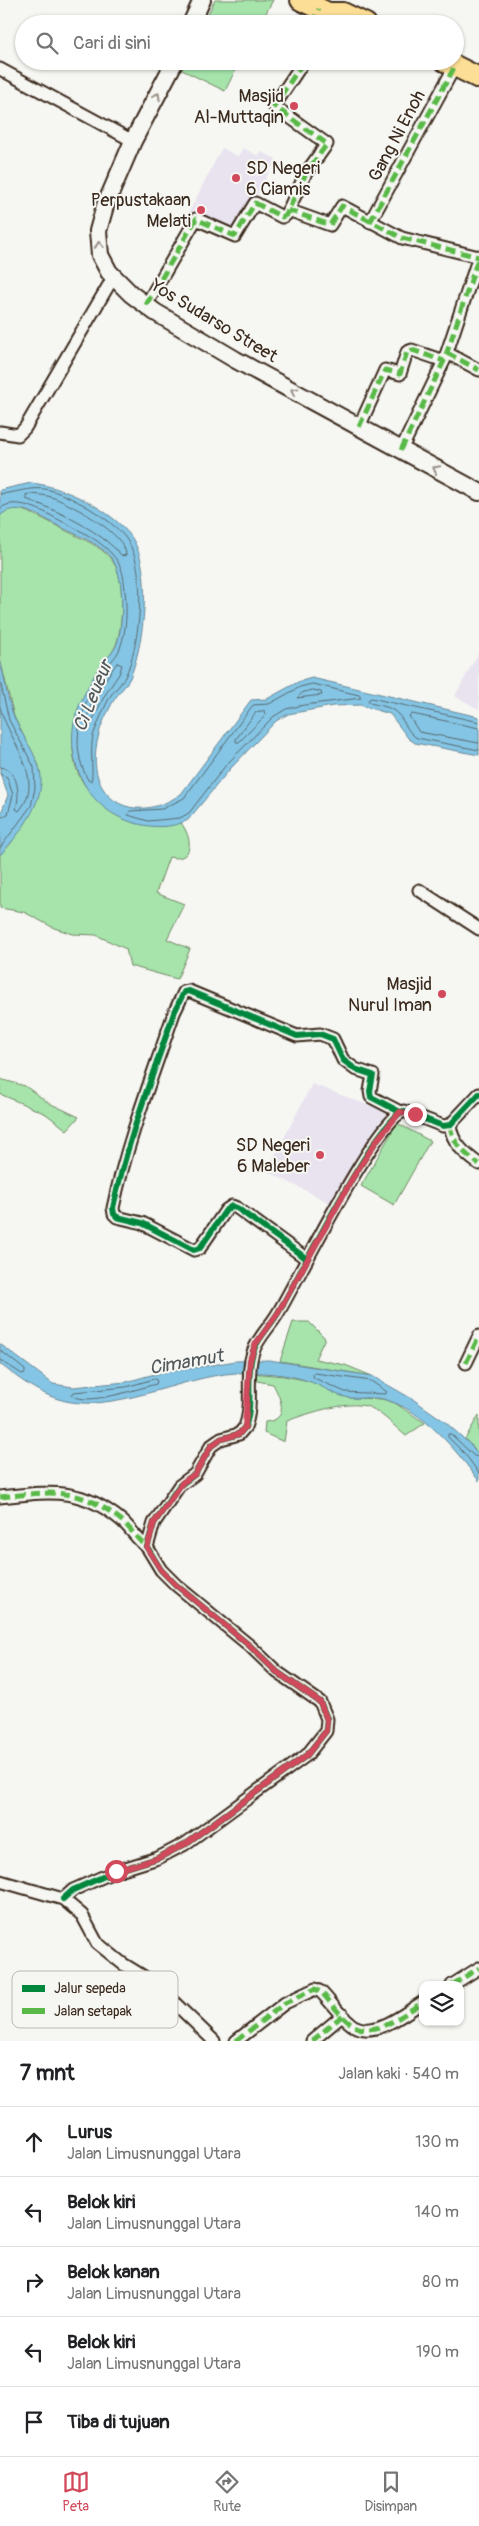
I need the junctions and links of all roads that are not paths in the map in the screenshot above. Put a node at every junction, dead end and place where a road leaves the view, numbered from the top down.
1 (202, 0) edge
2 (301, 0) edge
3 (327, 11) edge
4 (196, 15) edge
5 (339, 15) edge
6 (0, 70) edge
7 (170, 70) edge
8 (298, 70) edge
9 (447, 70) edge
10 (462, 70) edge
11 (479, 78) edge
12 (133, 140) junction
13 (288, 210) junction
14 (370, 222) junction
15 (479, 257) edge
16 (114, 276) junction
17 (146, 305) junction
18 (445, 357) junction
19 (479, 370) edge
20 (359, 427) junction
21 (0, 432) edge
22 (401, 450) junction
23 (479, 492) edge
24 (419, 890) dead end
25 (479, 929) edge
26 (479, 1094) edge
27 (400, 1112) junction
28 (450, 1126) junction
29 (479, 1164) edge
30 (307, 1259) junction
31 (479, 1336) edge
32 (466, 1363) dead end
33 (0, 1497) edge
34 (147, 1548) junction
35 (0, 1882) edge
36 (63, 1899) junction
37 (479, 1968) edge
38 (134, 1971) edge
39 (458, 1981) edge
40 (419, 2004) edge
41 (178, 2006) edge
42 (343, 2015) junction
43 (214, 2041) edge
44 (236, 2041) edge
45 (312, 2041) edge

1 - 4 main road
2 - 3 highway
3 - 5 highway
6 - 12 street
12 -> 7 main road, Yos Sudarso Street
8 - 13 street
9 - 14 street, Gang Ni Enoh
10 - 11 highway
16 -> 12 main road, Yos Sudarso Street
13 - 14 street
13 - 17 street
14 - 15 street
15 - 18 street
16 - 17 main road, Yos Sudarso Street
16 - 21 street
20 -> 17 main road, Yos Sudarso Street
18 - 19 street
18 - 20 street
18 - 22 street
20 - 22 main road, Yos Sudarso Street
23 -> 22 main road, Yos Sudarso Street
24 - 25 street
26 - 28 street
27 - 28 street
27 - 30 street
27 - 30 street
28 - 29 street
30 - 34 street
31 - 32 street
33 - 34 street
34 - 36 street
35 - 36 street
36 - 38 street
37 - 39 street
40 - 42 street
41 - 43 street
42 - 44 street
42 - 45 street

